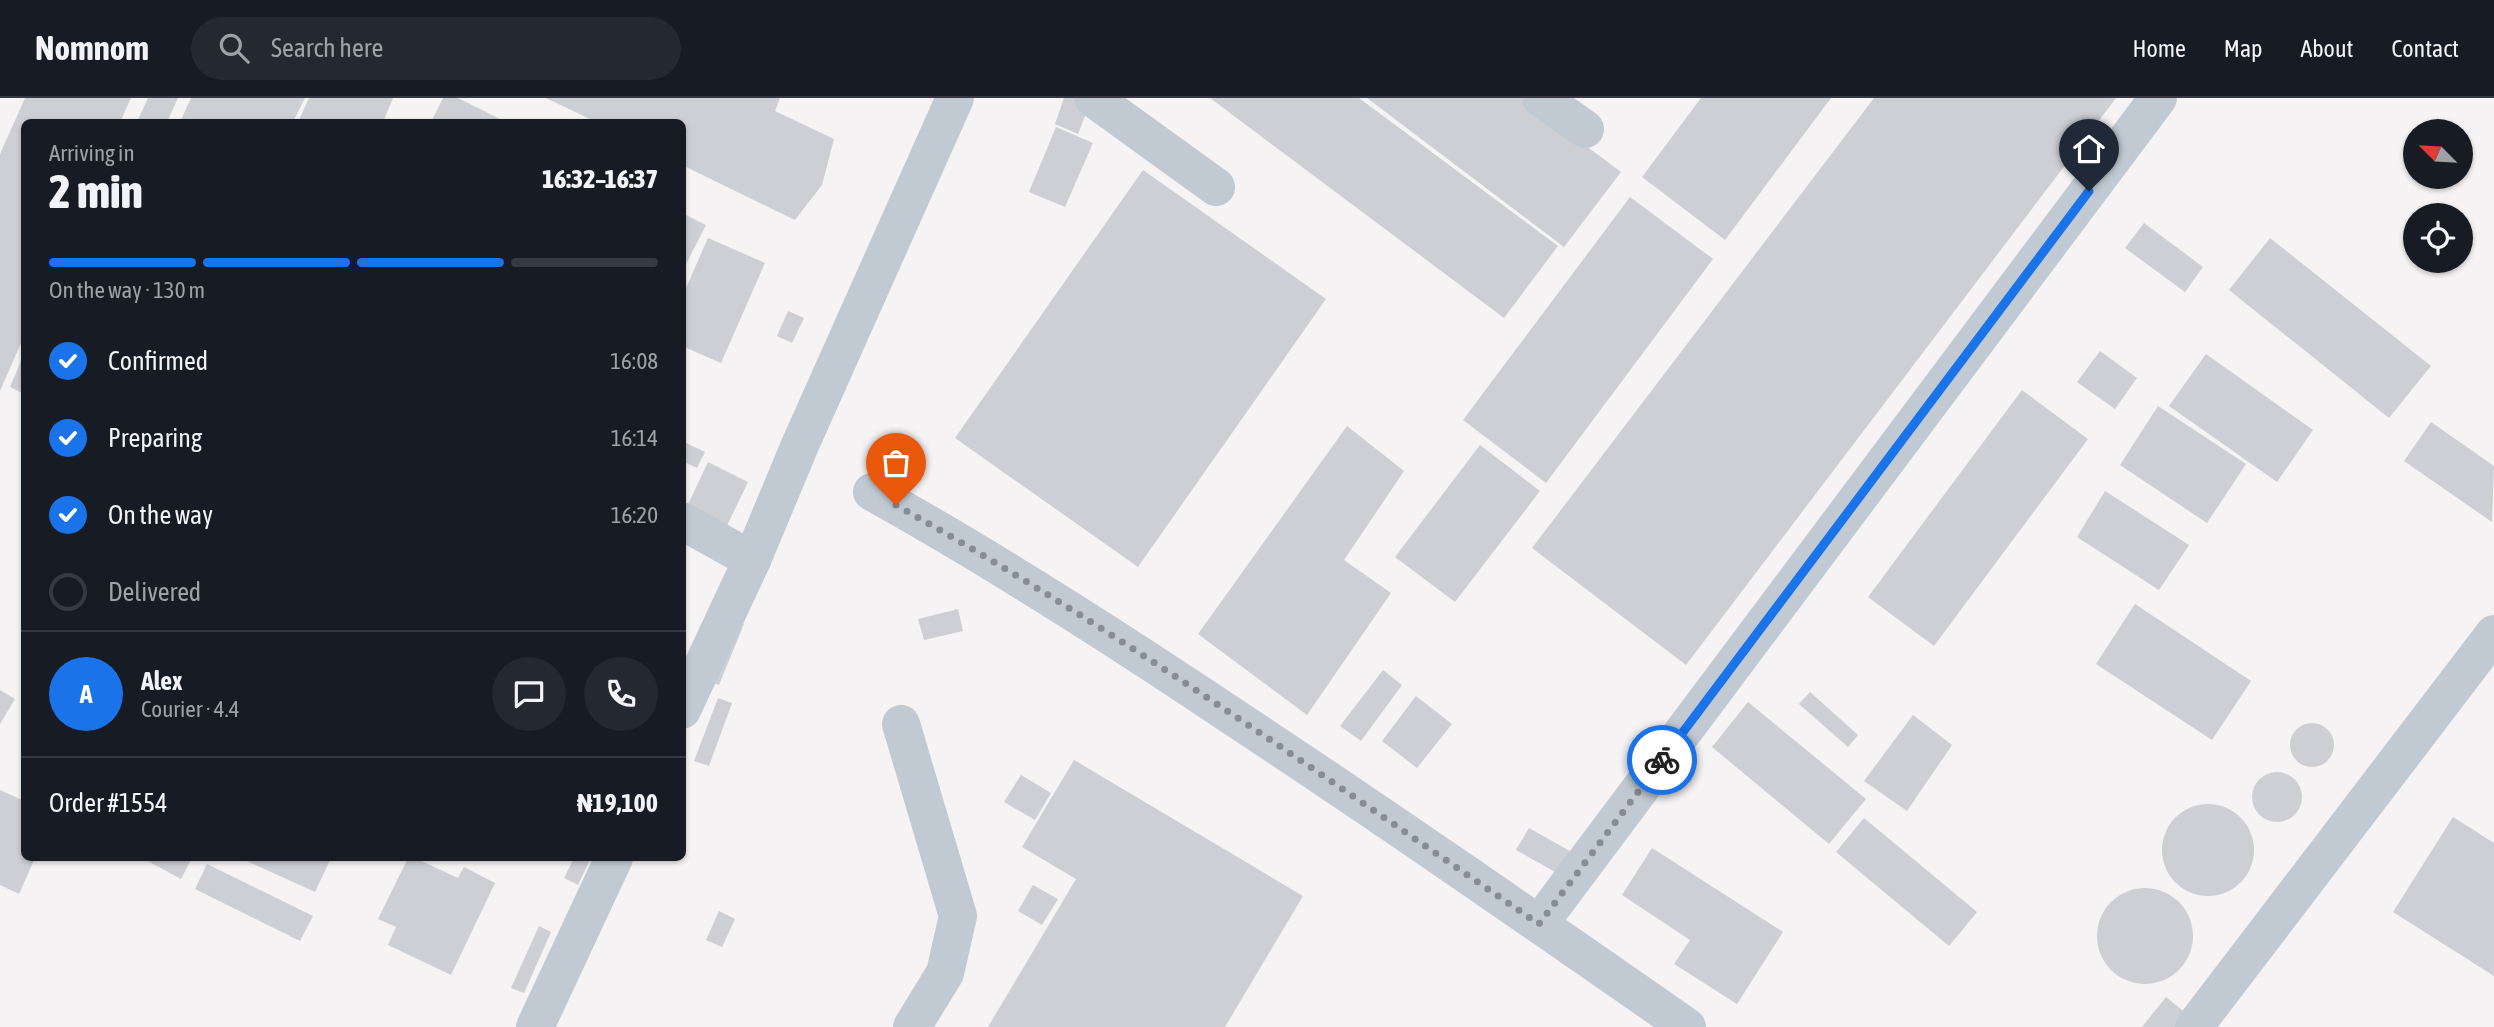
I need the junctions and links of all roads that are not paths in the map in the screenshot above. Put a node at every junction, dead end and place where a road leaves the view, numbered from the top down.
1 (955, 98) edge
2 (1093, 98) edge
3 (1541, 98) edge
4 (2158, 98) edge
5 (1585, 129) dead end
6 (1216, 187) dead end
7 (872, 492) dead end
8 (686, 523) edge
9 (752, 560) junction
10 (2494, 634) edge
11 (686, 701) edge
12 (901, 724) dead end
13 (613, 861) edge
14 (1539, 924) junction
15 (535, 1027) edge
16 (912, 1027) edge
17 (1687, 1027) edge
18 (2194, 1027) edge

1 - 9 street
2 - 6 street
3 - 5 street
4 - 14 street
7 - 14 street
8 - 9 street
9 - 11 street
10 - 18 street
12 - 16 street
13 - 15 street
14 - 17 street

